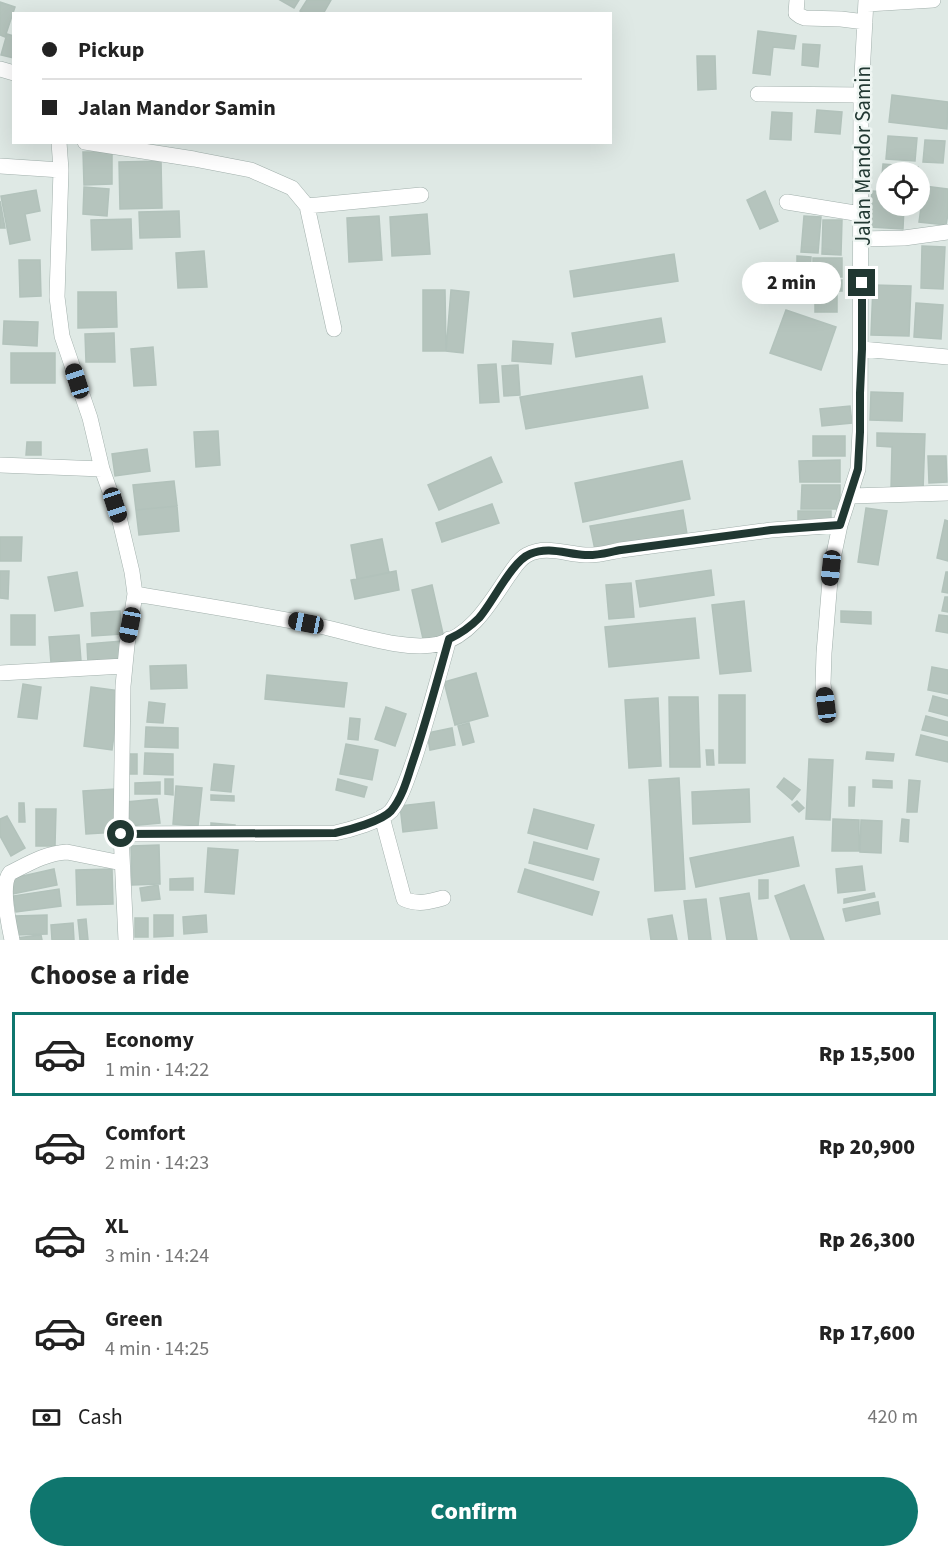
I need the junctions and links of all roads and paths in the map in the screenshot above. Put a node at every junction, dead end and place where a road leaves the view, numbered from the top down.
1 (796, 0) edge
2 (933, 0) edge
3 (866, 2) edge
4 (866, 22) junction
5 (758, 94) dead end
6 (861, 95) junction
7 (59, 144) edge
8 (98, 144) edge
9 (0, 166) edge
10 (61, 170) junction
11 (421, 195) dead end
12 (787, 202) dead end
13 (307, 206) junction
14 (861, 214) junction
15 (948, 232) edge
16 (862, 239) junction
17 (334, 329) dead end
18 (862, 349) junction
19 (948, 357) edge
20 (0, 465) edge
21 (102, 469) junction
22 (948, 493) edge
23 (850, 496) junction
24 (840, 525) junction
25 (135, 594) junction
26 (449, 639) junction
27 (124, 666) junction
28 (0, 673) edge
29 (826, 705) dead end
30 (382, 817) junction
31 (121, 834) junction
32 (122, 863) junction
33 (443, 898) dead end
34 (12, 940) edge
35 (126, 940) edge

1 - 4 street
2 - 3 street
3 - 4 street, Jalan Mandor Samin
4 - 6 street, Jalan Mandor Samin
5 - 6 street
6 - 14 street, Jalan Mandor Samin
7 - 10 street
8 - 13 street
9 - 10 street
10 - 21 street
11 - 13 street
12 - 14 street
13 - 17 street
14 - 16 street, Jalan Mandor Samin
15 - 16 street
16 - 18 street, Jalan Mandor Samin
18 - 19 street
18 - 23 street, Jalan Mandor Samin
20 - 21 street
21 - 25 street
22 - 23 street
23 - 24 street, Jalan Mandor Samin
24 - 26 street
24 - 29 street, Jalan Mandor Samin
25 - 26 street
25 - 27 street
26 - 30 street
27 - 28 street
27 - 31 street
30 - 31 street
30 - 33 street
31 - 32 street
32 - 34 street
32 - 35 street

